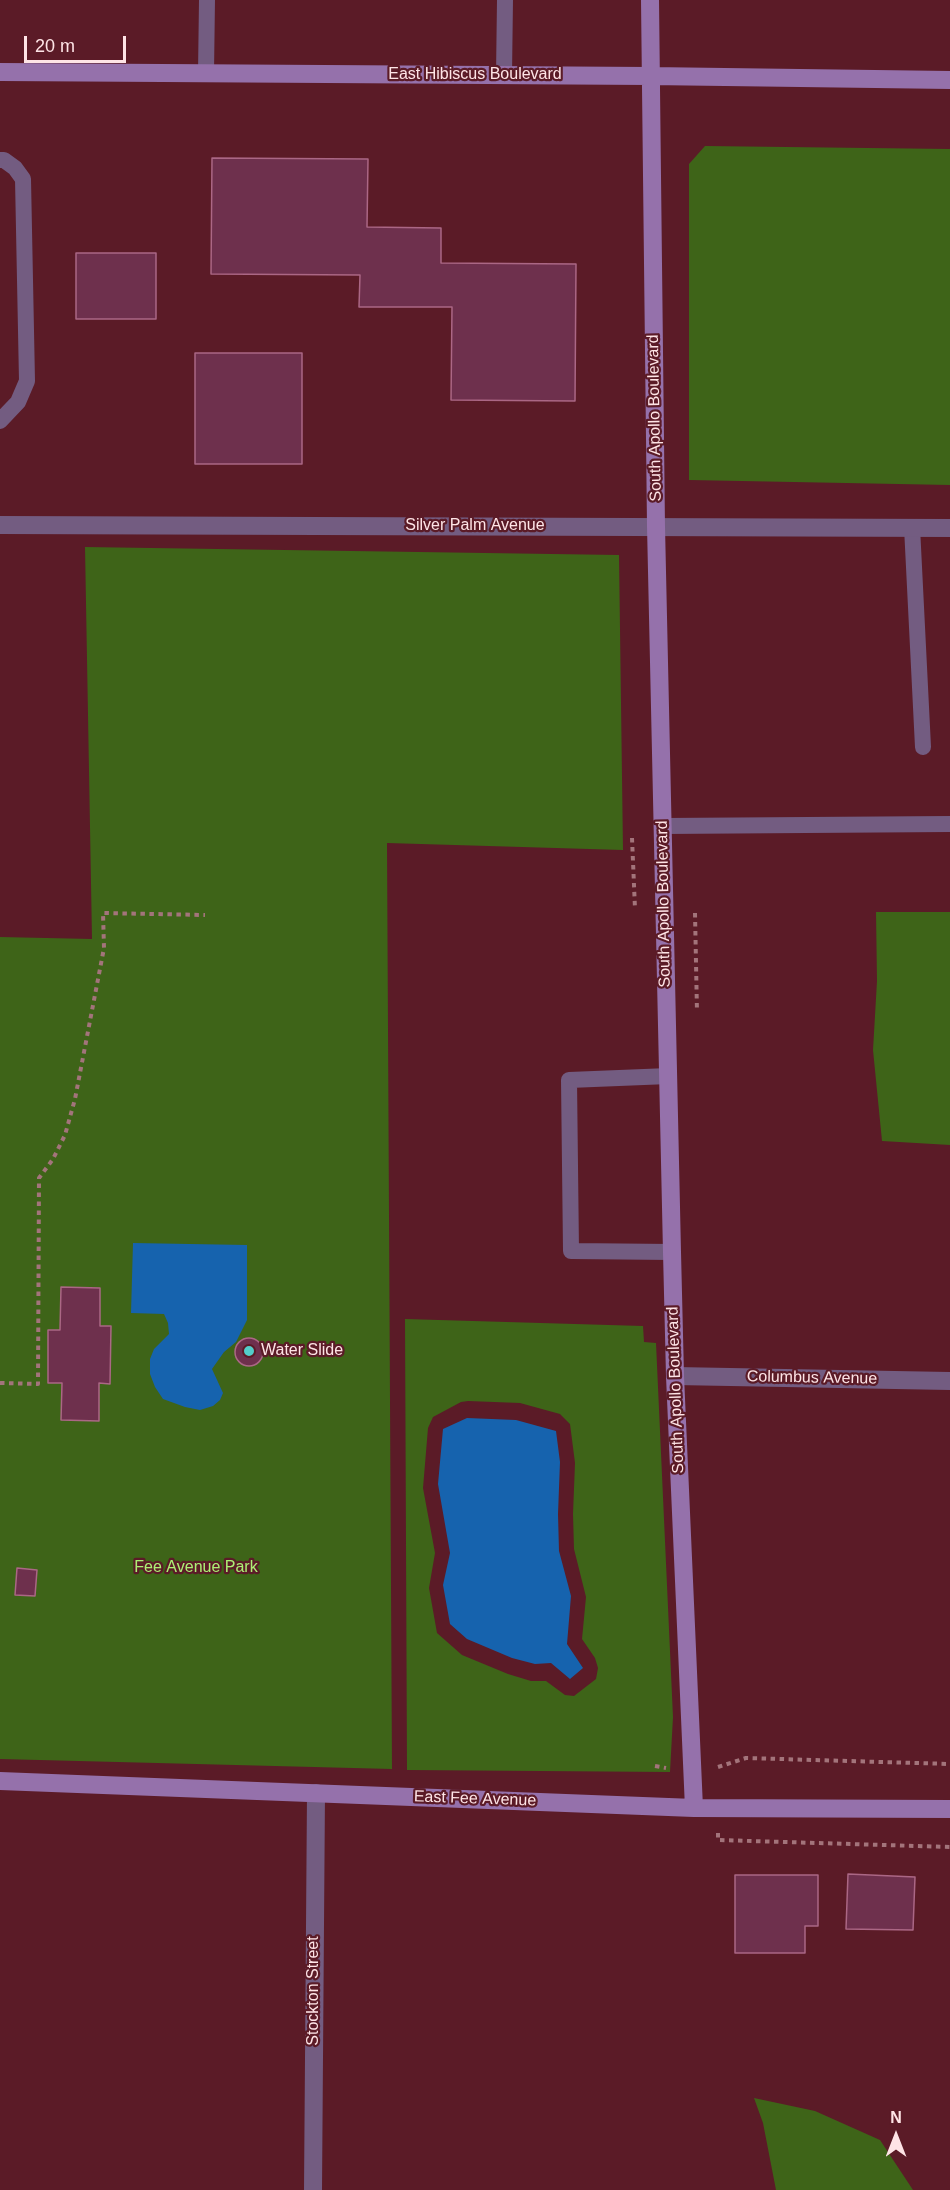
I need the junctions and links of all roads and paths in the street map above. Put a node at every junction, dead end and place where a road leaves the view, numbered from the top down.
1 (207, 0) edge
2 (504, 0) edge
3 (650, 0) edge
4 (0, 72) edge
5 (206, 73) junction
6 (504, 75) junction
7 (650, 76) junction
8 (950, 80) edge
9 (0, 160) edge
10 (0, 421) edge
11 (0, 525) edge
12 (656, 526) junction
13 (912, 527) junction
14 (950, 528) edge
15 (923, 747) dead end
16 (950, 824) edge
17 (663, 826) junction
18 (695, 913) dead end
19 (205, 915) dead end
20 (697, 1012) dead end
21 (669, 1076) junction
22 (672, 1252) junction
23 (675, 1376) junction
24 (950, 1381) edge
25 (0, 1383) edge
26 (950, 1764) edge
27 (655, 1766) dead end
28 (693, 1771) junction
29 (0, 1781) edge
30 (316, 1792) junction
31 (694, 1808) junction
32 (719, 1808) junction
33 (950, 1809) edge
34 (950, 1847) edge
35 (313, 2190) edge

1 - 5 lane
2 - 6 lane
3 - 7 street, South Apollo Boulevard
4 - 5 street, East Hibiscus Boulevard
5 - 6 street, East Hibiscus Boulevard
6 - 7 street, East Hibiscus Boulevard
7 - 8 street, East Hibiscus Boulevard
7 - 12 street, South Apollo Boulevard
9 - 10 lane
11 - 12 street, Silver Palm Avenue
12 - 13 street, Silver Palm Avenue
12 - 17 street, South Apollo Boulevard
13 - 14 street, Silver Palm Avenue
13 - 15 lane
16 - 17 lane
17 - 21 street, South Apollo Boulevard
18 - 20 path
19 - 25 path
21 - 22 street, South Apollo Boulevard
21 - 22 lane
22 - 23 street, South Apollo Boulevard
23 - 24 street, Columbus Avenue
23 - 28 street, South Apollo Boulevard
26 - 28 path
27 - 28 path
28 - 31 street, South Apollo Boulevard
29 - 30 street, East Fee Avenue
30 - 31 street, East Fee Avenue
30 - 35 street, Stockton Street
31 - 32 street, East Fee Avenue
32 - 33 street, East Fee Avenue
32 - 34 path

